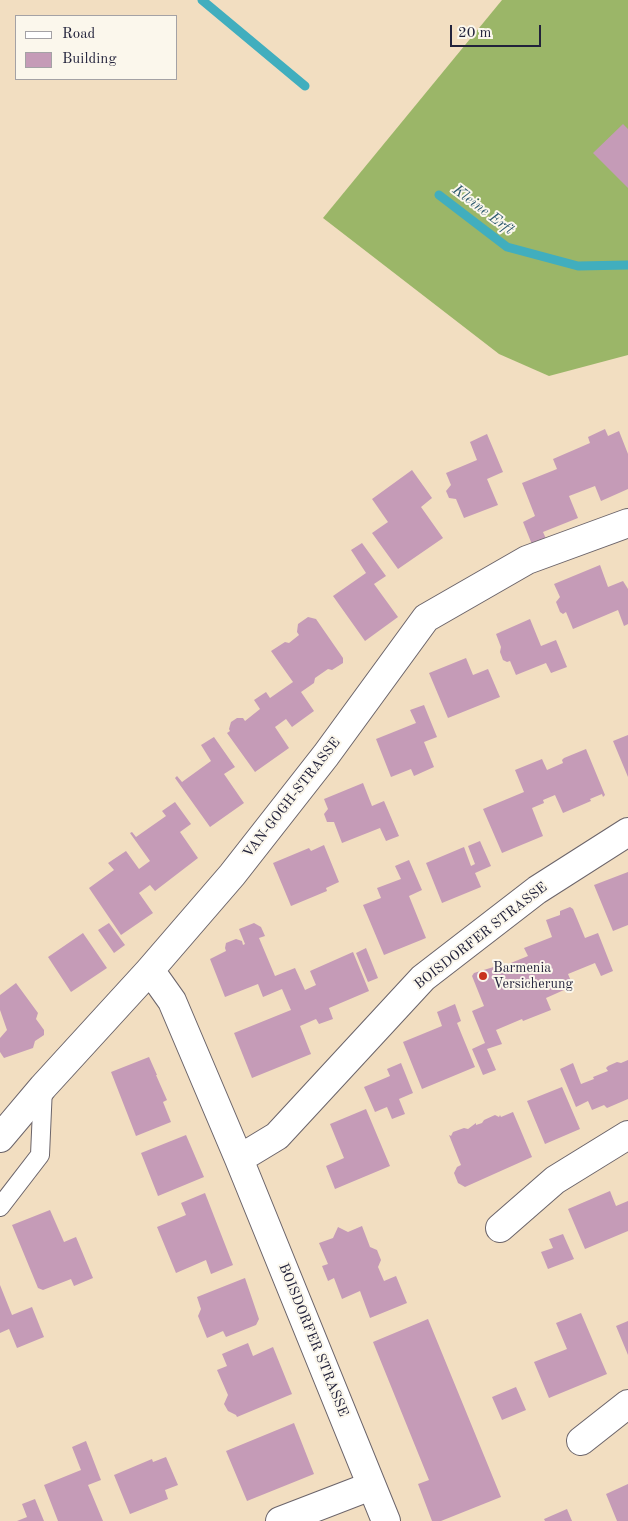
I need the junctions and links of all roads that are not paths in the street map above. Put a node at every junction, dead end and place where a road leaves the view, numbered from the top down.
1 (628, 523) edge
2 (628, 832) edge
3 (150, 970) junction
4 (43, 1087) junction
5 (628, 1135) edge
6 (0, 1138) edge
7 (239, 1159) junction
8 (0, 1206) edge
9 (500, 1228) dead end
10 (628, 1404) edge
11 (581, 1441) dead end
12 (371, 1486) junction
13 (280, 1521) edge
14 (386, 1521) edge

1 - 3 street, VAN-GOGH-STRASSE
2 - 7 street, BOISDORFER STRASSE
3 - 4 street, VAN-GOGH-STRASSE
3 - 7 street, BOISDORFER STRASSE
4 - 6 street, VAN-GOGH-STRASSE
4 - 8 lane
5 - 9 street
7 - 12 street, BOISDORFER STRASSE
10 - 11 street
12 - 13 street
12 - 14 street, BOISDORFER STRASSE

